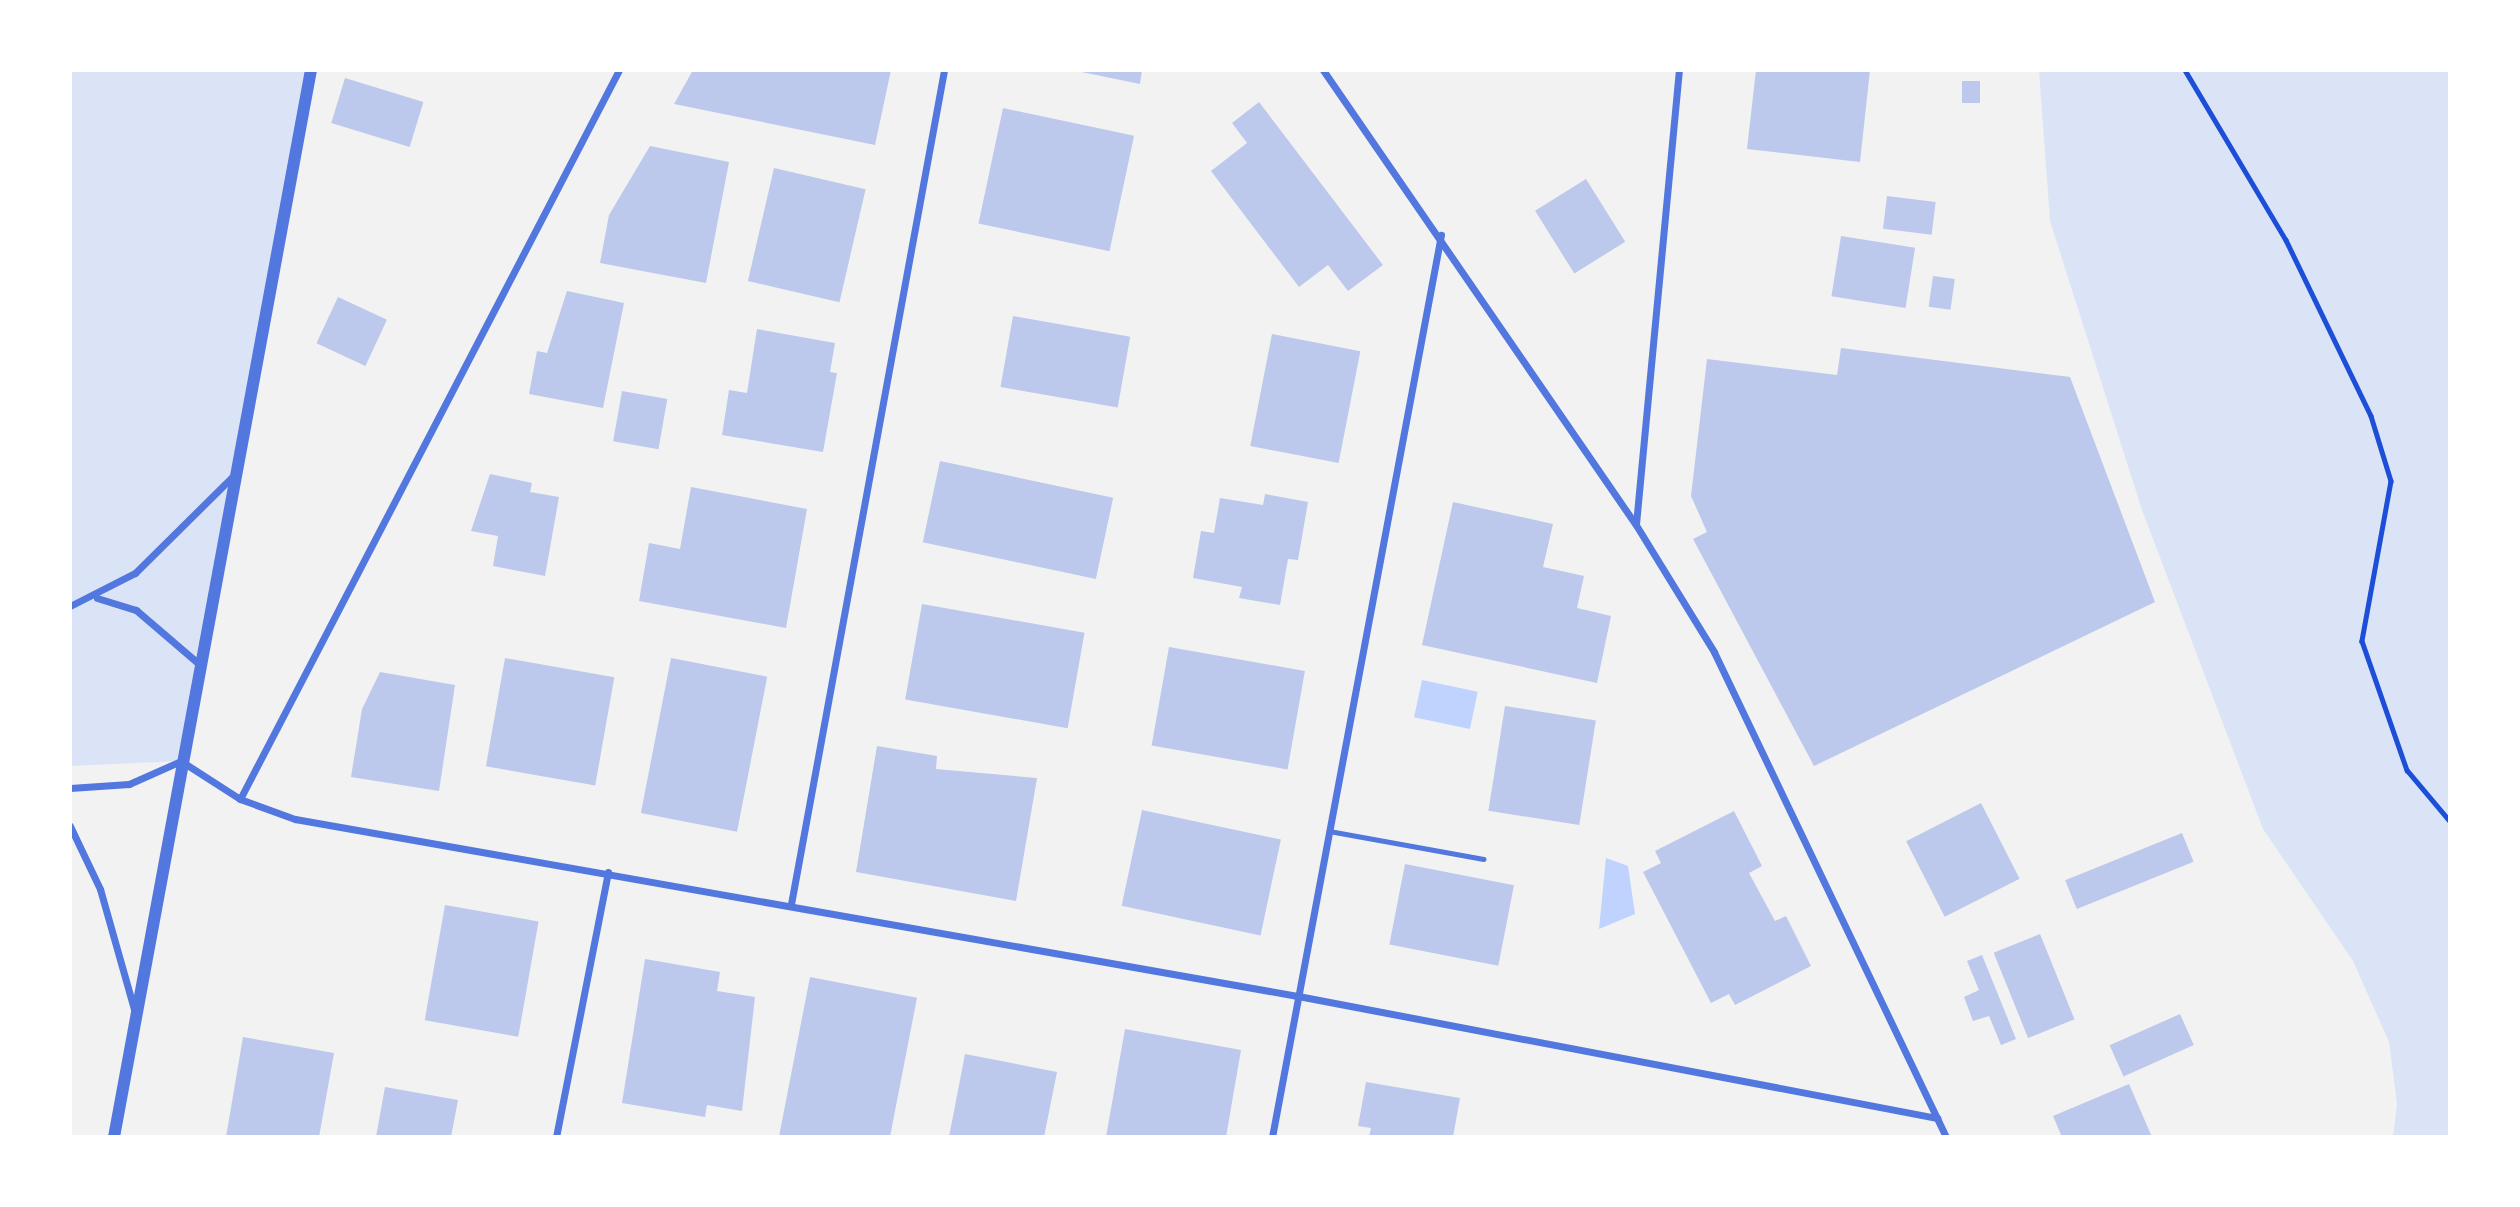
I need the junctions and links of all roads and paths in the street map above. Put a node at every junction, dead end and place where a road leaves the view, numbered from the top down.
1 (311, 70) edge
2 (619, 70) edge
3 (944, 70) edge
4 (1323, 70) edge
5 (1679, 70) edge
6 (2185, 70) edge
7 (1441, 235) junction
8 (235, 474) junction
9 (1636, 525) junction
10 (92, 598) junction
11 (70, 606) edge
12 (199, 664) junction
13 (181, 761) junction
14 (70, 788) edge
15 (240, 799) junction
16 (2450, 821) edge
17 (70, 826) edge
18 (1329, 831) junction
19 (1483, 859) dead end
20 (608, 872) junction
21 (791, 904) junction
22 (1298, 996) junction
23 (135, 1014) junction
24 (1937, 1118) junction
25 (114, 1137) edge
26 (556, 1137) edge
27 (1272, 1137) edge
28 (1946, 1137) edge

1 - 8 street
2 - 15 street
3 - 21 street
4 - 7 street
5 - 9 street
6 - 16 path
7 - 9 street
7 - 18 street
8 - 10 street
8 - 12 street
9 - 24 street
10 - 11 street
10 - 12 street
12 - 13 street
13 - 14 street
13 - 15 street
13 - 23 street
15 - 20 street
17 - 23 street
18 - 19 lane
18 - 22 street
20 - 21 street
20 - 26 street
21 - 22 street
22 - 24 street
22 - 27 street
23 - 25 street
24 - 28 street

